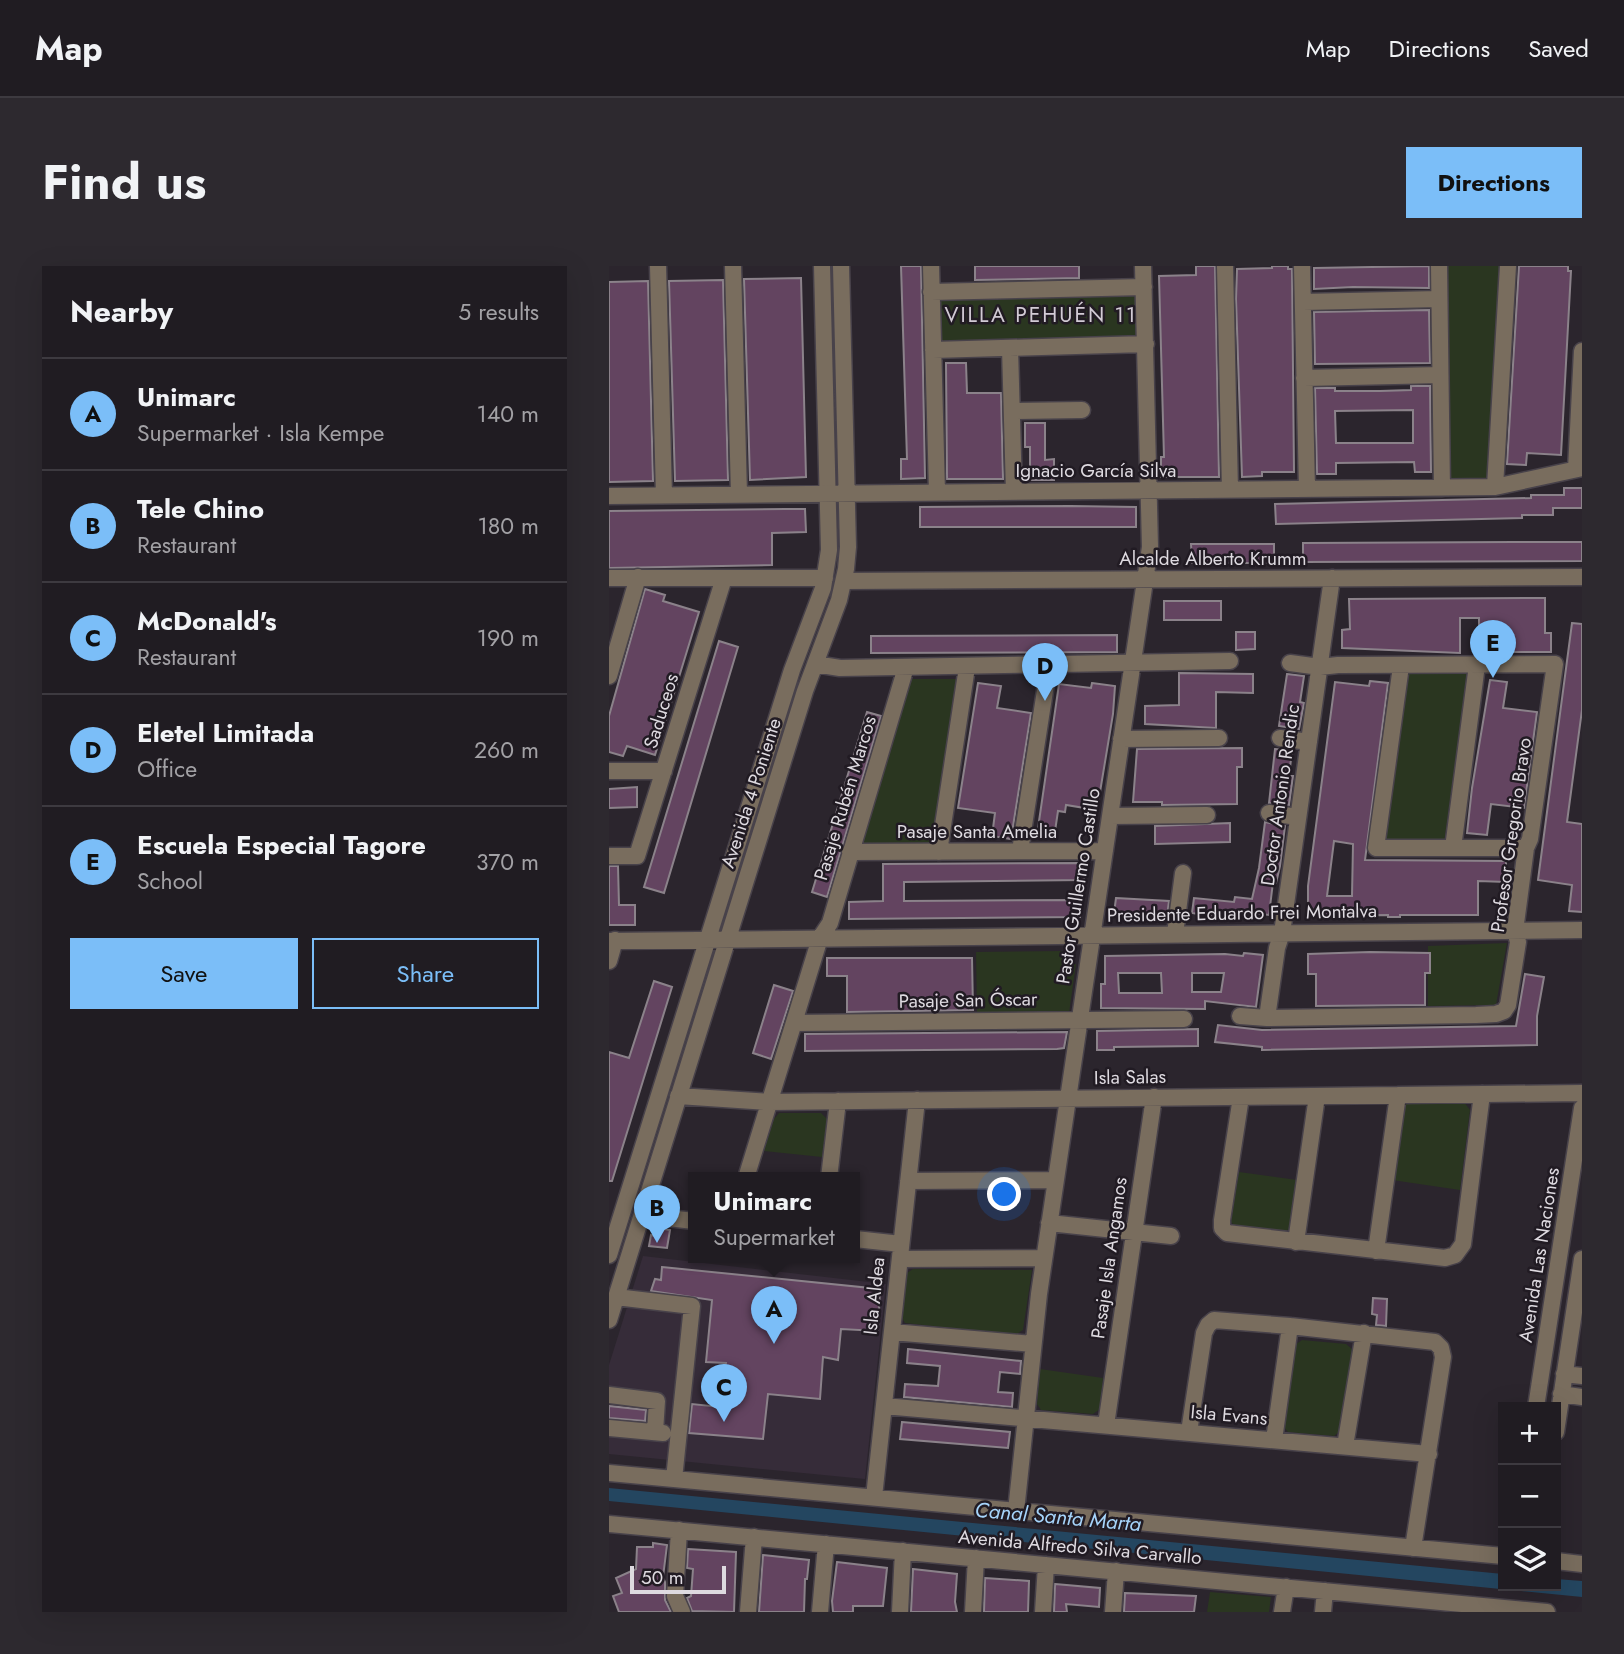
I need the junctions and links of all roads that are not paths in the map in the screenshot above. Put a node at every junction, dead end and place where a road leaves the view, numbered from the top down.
1 (658, 266) edge
2 (733, 266) edge
3 (822, 266) edge
4 (841, 266) edge
5 (930, 266) edge
6 (1143, 266) edge
7 (1225, 266) edge
8 (1302, 266) edge
9 (1439, 266) edge
10 (1508, 266) edge
11 (1144, 287) junction
12 (931, 292) junction
13 (1439, 299) junction
14 (1303, 302) junction
15 (1146, 344) junction
16 (1010, 348) junction
17 (933, 350) junction
18 (1582, 351) edge
19 (1440, 375) junction
20 (1304, 378) junction
21 (1082, 410) dead end
22 (1012, 411) junction
23 (1579, 469) edge
24 (1495, 487) junction
25 (1442, 488) junction
26 (1307, 489) junction
27 (1230, 490) junction
28 (1150, 491) junction
29 (937, 492) junction
30 (1014, 492) junction
31 (827, 493) junction
32 (845, 493) junction
33 (739, 494) junction
34 (664, 495) junction
35 (609, 496) edge
36 (638, 577) junction
37 (1582, 577) edge
38 (609, 578) edge
39 (724, 578) junction
40 (825, 578) junction
41 (1332, 578) junction
42 (1145, 579) junction
43 (844, 581) junction
44 (1230, 661) dead end
45 (1290, 663) dead end
46 (814, 664) junction
47 (1132, 664) junction
48 (1049, 665) junction
49 (1477, 665) junction
50 (1401, 666) junction
51 (906, 667) junction
52 (967, 667) junction
53 (1320, 667) junction
54 (609, 676) edge
55 (1219, 738) dead end
56 (1280, 738) dead end
57 (1121, 739) junction
58 (1309, 742) junction
59 (609, 771) edge
60 (664, 771) junction
61 (1269, 813) dead end
62 (1207, 815) dead end
63 (1110, 816) junction
64 (1298, 817) junction
65 (1453, 848) junction
66 (1526, 848) junction
67 (1020, 851) junction
68 (1104, 851) junction
69 (851, 852) junction
70 (939, 852) junction
71 (609, 856) edge
72 (1183, 873) dead end
73 (1582, 930) edge
74 (1515, 931) junction
75 (1282, 933) junction
76 (1175, 934) junction
77 (1091, 935) junction
78 (820, 938) junction
79 (707, 939) junction
80 (727, 939) junction
81 (612, 941) edge
82 (609, 961) edge
83 (1240, 1016) dead end
84 (1267, 1018) junction
85 (1184, 1019) dead end
86 (1079, 1020) junction
87 (794, 1023) junction
88 (1582, 1093) edge
89 (1482, 1094) junction
90 (1398, 1095) junction
91 (678, 1096) junction
92 (1317, 1096) junction
93 (1154, 1097) junction
94 (1241, 1097) junction
95 (1067, 1098) junction
96 (917, 1100) junction
97 (770, 1101) junction
98 (838, 1101) junction
99 (1582, 1108) edge
100 (748, 1172) edge
101 (830, 1172) edge
102 (1056, 1180) junction
103 (908, 1181) junction
104 (642, 1215) junction
105 (688, 1219) edge
106 (1049, 1223) junction
107 (1134, 1232) junction
108 (1171, 1236) dead end
109 (860, 1240) edge
110 (1296, 1242) junction
111 (900, 1251) junction
112 (1376, 1251) junction
113 (609, 1255) edge
114 (1044, 1258) junction
115 (1582, 1259) edge
116 (616, 1297) junction
117 (609, 1320) edge
118 (1290, 1326) junction
119 (892, 1332) junction
120 (1364, 1333) junction
121 (1033, 1344) junction
122 (1565, 1374) junction
123 (1582, 1377) edge
124 (1561, 1394) junction
125 (609, 1395) edge
126 (1582, 1397) edge
127 (1538, 1402) edge
128 (1560, 1402) edge
129 (884, 1406) junction
130 (1026, 1418) junction
131 (1106, 1425) junction
132 (609, 1428) edge
133 (655, 1432) junction
134 (1189, 1432) junction
135 (680, 1434) junction
136 (1274, 1440) junction
137 (1345, 1447) junction
138 (1429, 1454) junction
139 (609, 1473) edge
140 (674, 1479) junction
141 (874, 1497) junction
142 (1016, 1511) junction
143 (609, 1524) edge
144 (679, 1530) junction
145 (754, 1537) junction
146 (826, 1544) junction
147 (1413, 1548) junction
148 (903, 1551) junction
149 (1498, 1556) edge
150 (975, 1558) junction
151 (1561, 1562) edge
152 (1582, 1564) edge
153 (1046, 1565) junction
154 (1116, 1572) junction
155 (1286, 1587) junction
156 (1325, 1591) junction
157 (1403, 1605) edge
158 (1476, 1609) edge
159 (683, 1612) edge
160 (748, 1612) edge
161 (820, 1612) edge
162 (900, 1612) edge
163 (973, 1612) edge
164 (1043, 1612) edge
165 (1113, 1612) edge
166 (1282, 1612) edge
167 (1323, 1612) edge
168 (1547, 1612) edge

1 - 34 street
2 - 33 street
3 - 31 street, Avenida 4 Poniente
4 - 32 street, Avenida 4 Poniente
5 - 12 street
6 - 11 street, Pastor Guillermo Castillo
7 - 27 street
8 - 14 street
9 - 13 street
10 - 24 street
11 - 12 street
11 - 15 street, Pastor Guillermo Castillo
12 - 17 street
13 - 14 street
13 - 19 street
14 - 20 street
15 - 16 street
15 - 28 street, Pastor Guillermo Castillo
16 - 17 street
16 - 22 street
17 - 29 street
18 - 23 street
19 - 20 street
19 - 25 street
20 - 26 street
21 - 22 street
22 - 30 street
23 - 24 street, Ignacio García Silva
24 - 25 street, Ignacio García Silva
25 - 26 street, Ignacio García Silva
26 - 27 street, Ignacio García Silva
27 - 28 street, Ignacio García Silva
28 - 30 street, Ignacio García Silva
28 - 42 street, Pastor Guillermo Castillo
29 - 30 street, Ignacio García Silva
29 - 32 street, Ignacio García Silva
31 - 32 street, Ignacio García Silva
31 - 33 street, Ignacio García Silva
31 - 40 street, Avenida 4 Poniente
32 - 43 street, Avenida 4 Poniente
33 - 34 street, Ignacio García Silva
34 - 35 street, Ignacio García Silva
36 - 38 street
36 - 39 street
36 - 54 street
37 - 41 street, Alcalde Alberto Krumm
39 - 40 street
39 - 60 street, Saduceos
40 - 79 street, Avenida 4 Poniente
41 - 42 street, Alcalde Alberto Krumm
41 - 53 street, Doctor Antonio Rendic
42 - 43 street, Alcalde Alberto Krumm
42 - 47 street, Pastor Guillermo Castillo
43 - 46 street, Avenida 4 Poniente
44 - 47 street
45 - 53 street
46 - 51 street
46 - 80 street, Avenida 4 Poniente
47 - 48 street
47 - 57 street, Pastor Guillermo Castillo
48 - 52 street
48 - 67 street
49 - 50 street
49 - 65 street
49 - 66 street, Profesor Gregorio Bravo
50 - 53 street
50 - 65 street
51 - 52 street
51 - 69 street, Pasaje Rubén Marcos
52 - 70 street
53 - 58 street, Doctor Antonio Rendic
55 - 57 street
56 - 58 street
57 - 63 street, Pastor Guillermo Castillo
58 - 64 street, Doctor Antonio Rendic
59 - 60 street
60 - 71 street, Saduceos
61 - 64 street
62 - 63 street
63 - 68 street, Pastor Guillermo Castillo
64 - 75 street, Doctor Antonio Rendic
65 - 66 street
66 - 74 street, Profesor Gregorio Bravo
67 - 68 street, Pasaje Santa Amelia
67 - 70 street, Pasaje Santa Amelia
68 - 77 street, Pastor Guillermo Castillo
69 - 70 street, Pasaje Santa Amelia
69 - 78 street, Pasaje Rubén Marcos
72 - 76 street
73 - 74 street, Presidente Eduardo Frei Montalva
74 - 75 street, Presidente Eduardo Frei Montalva
74 - 84 street, Profesor Gregorio Bravo
75 - 76 street, Presidente Eduardo Frei Montalva
75 - 84 street, Doctor Antonio Rendic
76 - 77 street, Presidente Eduardo Frei Montalva
77 - 78 street, Presidente Eduardo Frei Montalva
77 - 86 street, Pastor Guillermo Castillo
78 - 80 street, Presidente Eduardo Frei Montalva
78 - 87 street, Pasaje Rubén Marcos
79 - 80 street, Presidente Eduardo Frei Montalva
79 - 81 street, Presidente Eduardo Frei Montalva
79 - 113 street, Avenida 4 Poniente
80 - 91 street, Avenida 4 Poniente
81 - 82 street
83 - 84 street
85 - 86 street, Pasaje San Óscar
86 - 87 street, Pasaje San Óscar
86 - 95 street, Pastor Guillermo Castillo
87 - 97 street, Pasaje Rubén Marcos
88 - 89 street, Isla Salas
89 - 90 street, Isla Salas
89 - 112 street
90 - 92 street, Isla Salas
90 - 112 street
91 - 97 street, Isla Salas
91 - 104 street, Avenida 4 Poniente
92 - 94 street, Isla Salas
92 - 110 street
93 - 94 street, Isla Salas
93 - 95 street, Isla Salas
93 - 107 street, Pasaje Isla Angamos
94 - 110 street
95 - 96 street, Isla Salas
95 - 102 street, Pastor Guillermo Castillo
96 - 98 street, Isla Salas
96 - 103 street, Isla Aldea
97 - 98 street, Isla Salas
97 - 100 street, Pasaje Rubén Marcos
98 - 101 street
99 - 127 street, Avenida Las Naciones
102 - 103 street
102 - 106 street, Pastor Guillermo Castillo
103 - 111 street, Isla Aldea
104 - 105 street
104 - 116 street, Avenida 4 Poniente
106 - 107 street
106 - 114 street, Pastor Guillermo Castillo
107 - 108 street
107 - 131 street, Pasaje Isla Angamos
109 - 111 street
110 - 112 street
111 - 114 street
111 - 119 street, Isla Aldea
114 - 121 street, Pastor Guillermo Castillo
115 - 122 street
116 - 117 street, Avenida 4 Poniente
116 - 135 street
118 - 120 street
118 - 134 street
118 - 136 street
119 - 121 street
119 - 129 street, Isla Aldea
120 - 137 street
120 - 138 street
121 - 130 street, Pastor Guillermo Castillo
122 - 123 street
122 - 124 street
124 - 126 street
124 - 128 street
125 - 133 street
129 - 130 street, Isla Evans
129 - 141 street, Isla Aldea
130 - 131 street, Isla Evans
130 - 142 street, Pastor Guillermo Castillo
131 - 134 street, Isla Evans
132 - 133 street
133 - 135 street
134 - 136 street, Isla Evans
135 - 140 street
136 - 137 street, Isla Evans
137 - 138 street, Isla Evans
138 - 147 street
139 - 140 street, Avenida Alfredo Silva Carvallo
140 - 141 street, Avenida Alfredo Silva Carvallo
141 - 142 street, Avenida Alfredo Silva Carvallo
142 - 147 street, Avenida Alfredo Silva Carvallo
143 - 144 street, Avenida Alfredo Silva Carvallo
144 - 145 street, Avenida Alfredo Silva Carvallo
144 - 159 street
145 - 146 street, Avenida Alfredo Silva Carvallo
145 - 160 street
146 - 148 street, Avenida Alfredo Silva Carvallo
146 - 161 street
147 - 149 street, Avenida Alfredo Silva Carvallo
148 - 150 street, Avenida Alfredo Silva Carvallo
148 - 162 street
150 - 153 street, Avenida Alfredo Silva Carvallo
150 - 163 street
151 - 152 street
153 - 154 street, Avenida Alfredo Silva Carvallo
153 - 164 street
154 - 155 street, Avenida Alfredo Silva Carvallo
154 - 165 street
155 - 156 street, Avenida Alfredo Silva Carvallo
155 - 166 street
156 - 157 street, Avenida Alfredo Silva Carvallo
156 - 167 street
157 - 158 street, Avenida Alfredo Silva Carvallo
158 - 168 street, Avenida Alfredo Silva Carvallo

